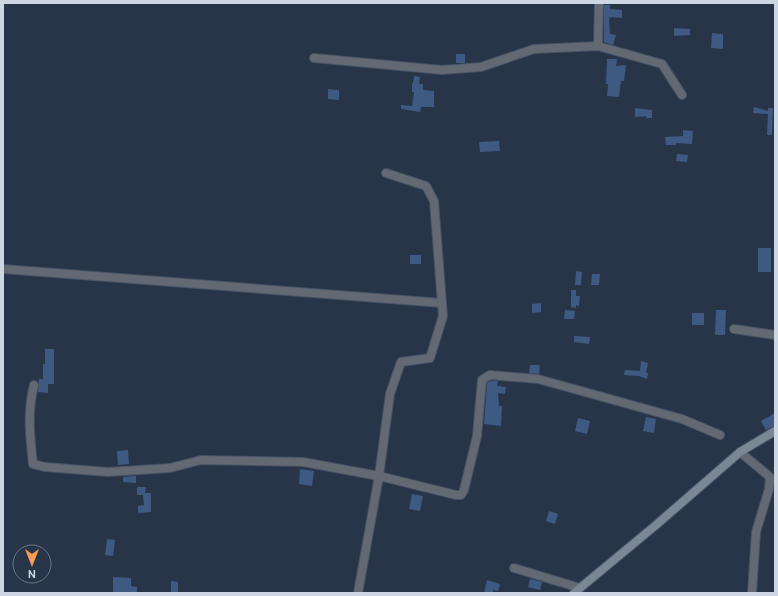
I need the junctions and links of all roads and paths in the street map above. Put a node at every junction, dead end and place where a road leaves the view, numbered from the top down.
1 (599, 3) edge
2 (598, 46) junction
3 (314, 58) dead end
4 (682, 95) dead end
5 (386, 173) dead end
6 (3, 269) edge
7 (442, 303) junction
8 (734, 328) dead end
9 (775, 335) edge
10 (34, 385) dead end
11 (775, 431) edge
12 (720, 436) dead end
13 (740, 452) junction
14 (379, 476) junction
15 (514, 568) dead end
16 (577, 590) edge
17 (358, 593) edge
18 (752, 593) edge

1 - 2 street
2 - 3 street
2 - 4 street
5 - 7 street
6 - 7 street
7 - 14 street
8 - 9 street
10 - 14 street
11 - 13 main road
12 - 14 street
13 - 16 main road
13 - 18 street
14 - 17 street
15 - 16 street

